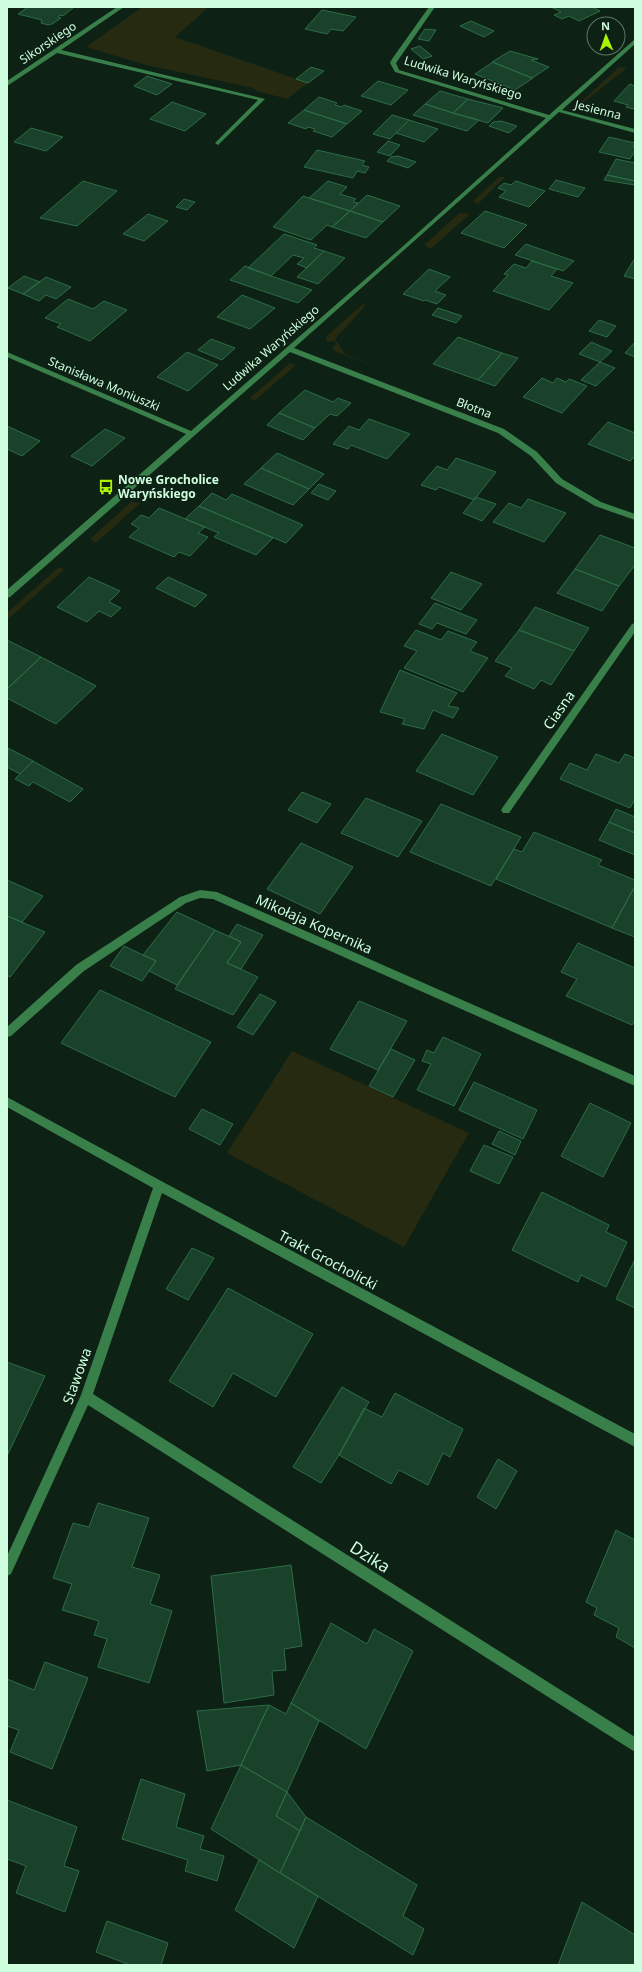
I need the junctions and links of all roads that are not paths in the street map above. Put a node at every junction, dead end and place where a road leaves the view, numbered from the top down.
1 (121, 7) edge
2 (432, 7) edge
3 (635, 41) edge
4 (57, 51) junction
5 (7, 84) edge
6 (557, 110) junction
7 (550, 117) junction
8 (635, 131) edge
9 (218, 143) dead end
10 (289, 349) junction
11 (7, 354) edge
12 (192, 434) junction
13 (635, 517) edge
14 (7, 595) edge
15 (635, 626) edge
16 (506, 810) dead end
17 (7, 1033) edge
18 (635, 1081) edge
19 (7, 1102) edge
20 (159, 1186) junction
21 (86, 1397) junction
22 (635, 1441) edge
23 (7, 1570) edge
24 (635, 1745) edge

1 - 4 street, Sikorskiego
2 - 7 street, Ludwika Waryńskiego
3 - 6 street, Ludwika Waryńskiego
4 - 5 street, Sikorskiego
4 - 9 street
6 - 7 street, Ludwika Waryńskiego
6 - 8 street, Jesienna
7 - 10 street, Ludwika Waryńskiego
10 - 12 street, Ludwika Waryńskiego
10 - 13 street, Błotna
11 - 12 street, Stanisława Moniuszki
12 - 14 street, Ludwika Waryńskiego
15 - 16 street, Ciasna
17 - 18 street, Mikołaja Kopernika
19 - 20 street, Trakt Grocholicki
20 - 21 street, Stawowa
20 - 22 street, Trakt Grocholicki
21 - 23 street, Stawowa
21 - 24 street, Dzika

